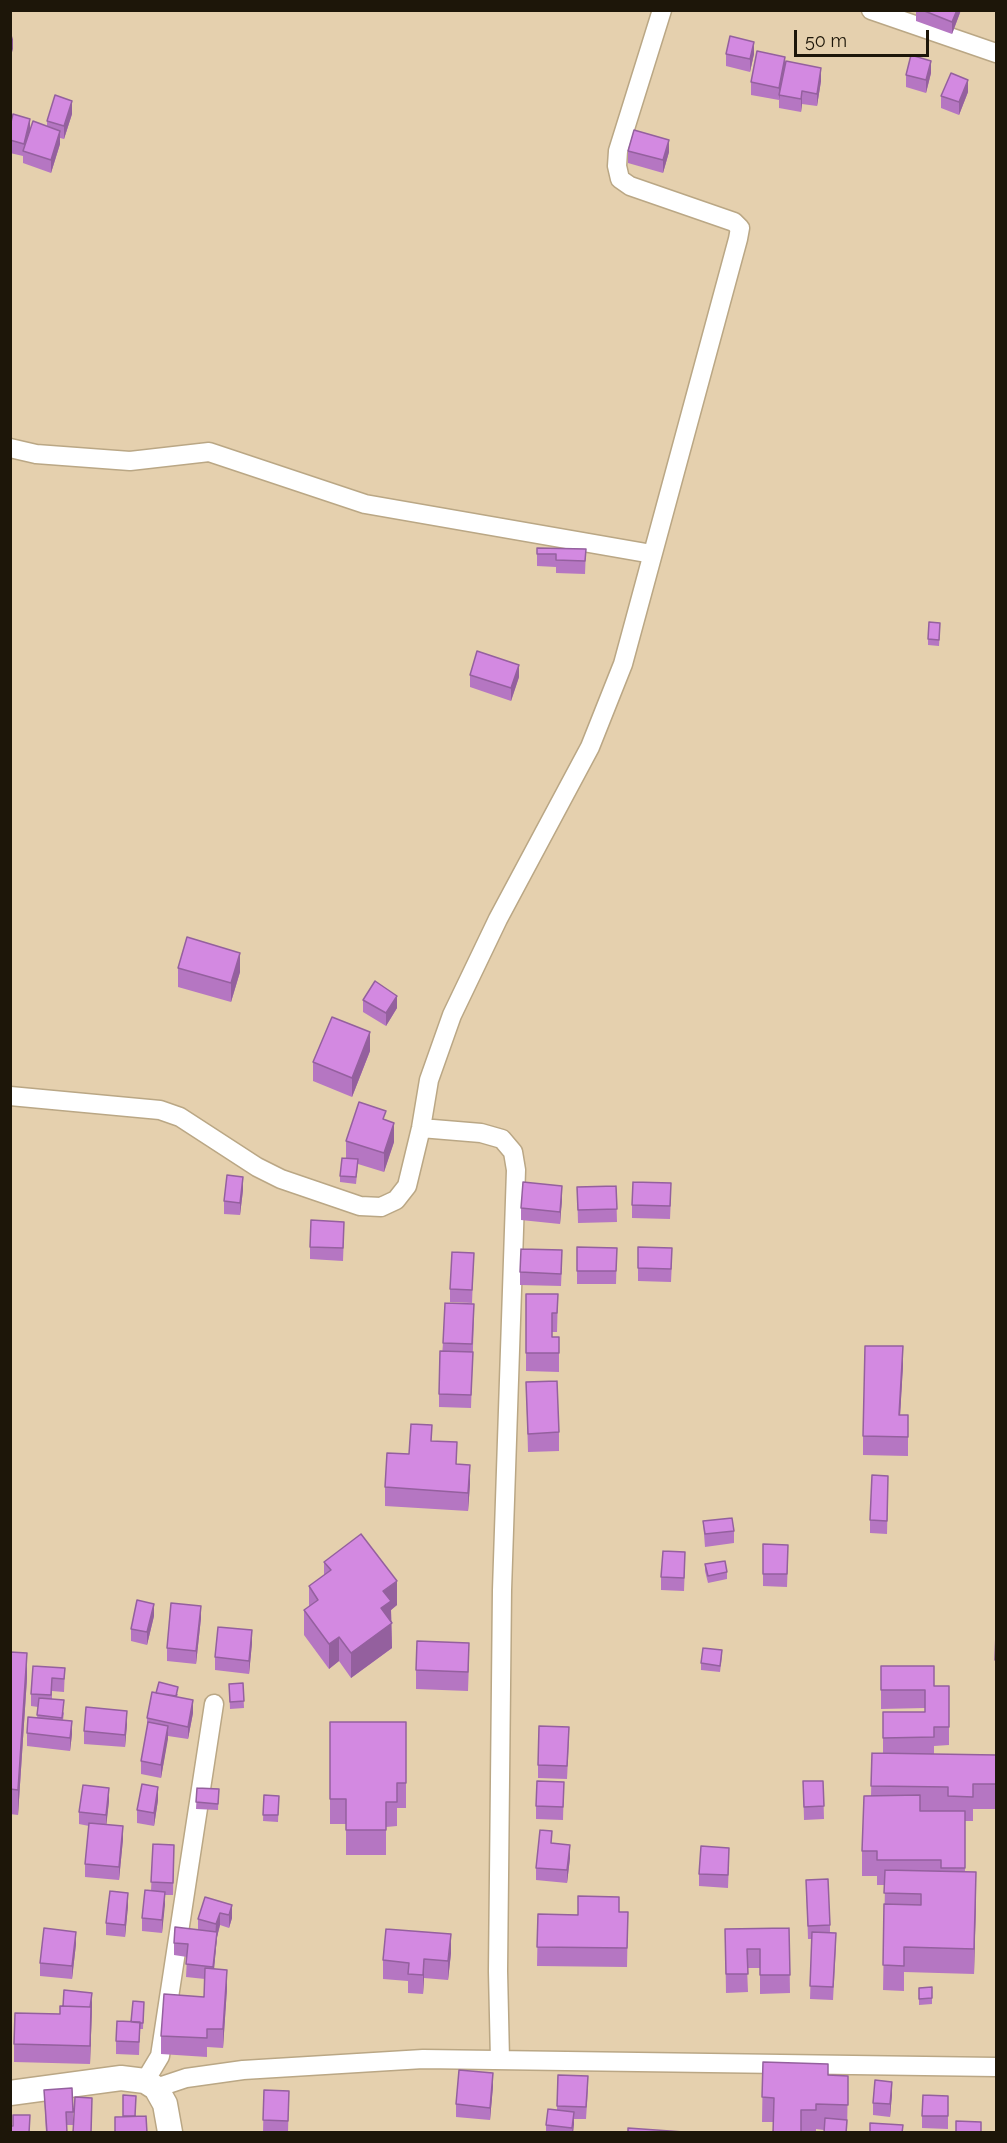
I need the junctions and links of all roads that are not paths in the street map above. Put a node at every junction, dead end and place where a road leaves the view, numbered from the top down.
1 (662, 10) edge
2 (871, 10) edge
3 (996, 53) edge
4 (10, 448) edge
5 (652, 554) junction
6 (10, 1096) edge
7 (421, 1128) junction
8 (214, 1704) dead end
9 (500, 2060) junction
10 (996, 2067) edge
11 (150, 2085) junction
12 (10, 2093) edge
13 (170, 2133) edge

1 - 5 street
2 - 3 street
4 - 5 street
5 - 7 street
6 - 7 street
7 - 9 street
8 - 11 street
9 - 10 street
9 - 11 street
11 - 12 main road
11 - 13 main road

